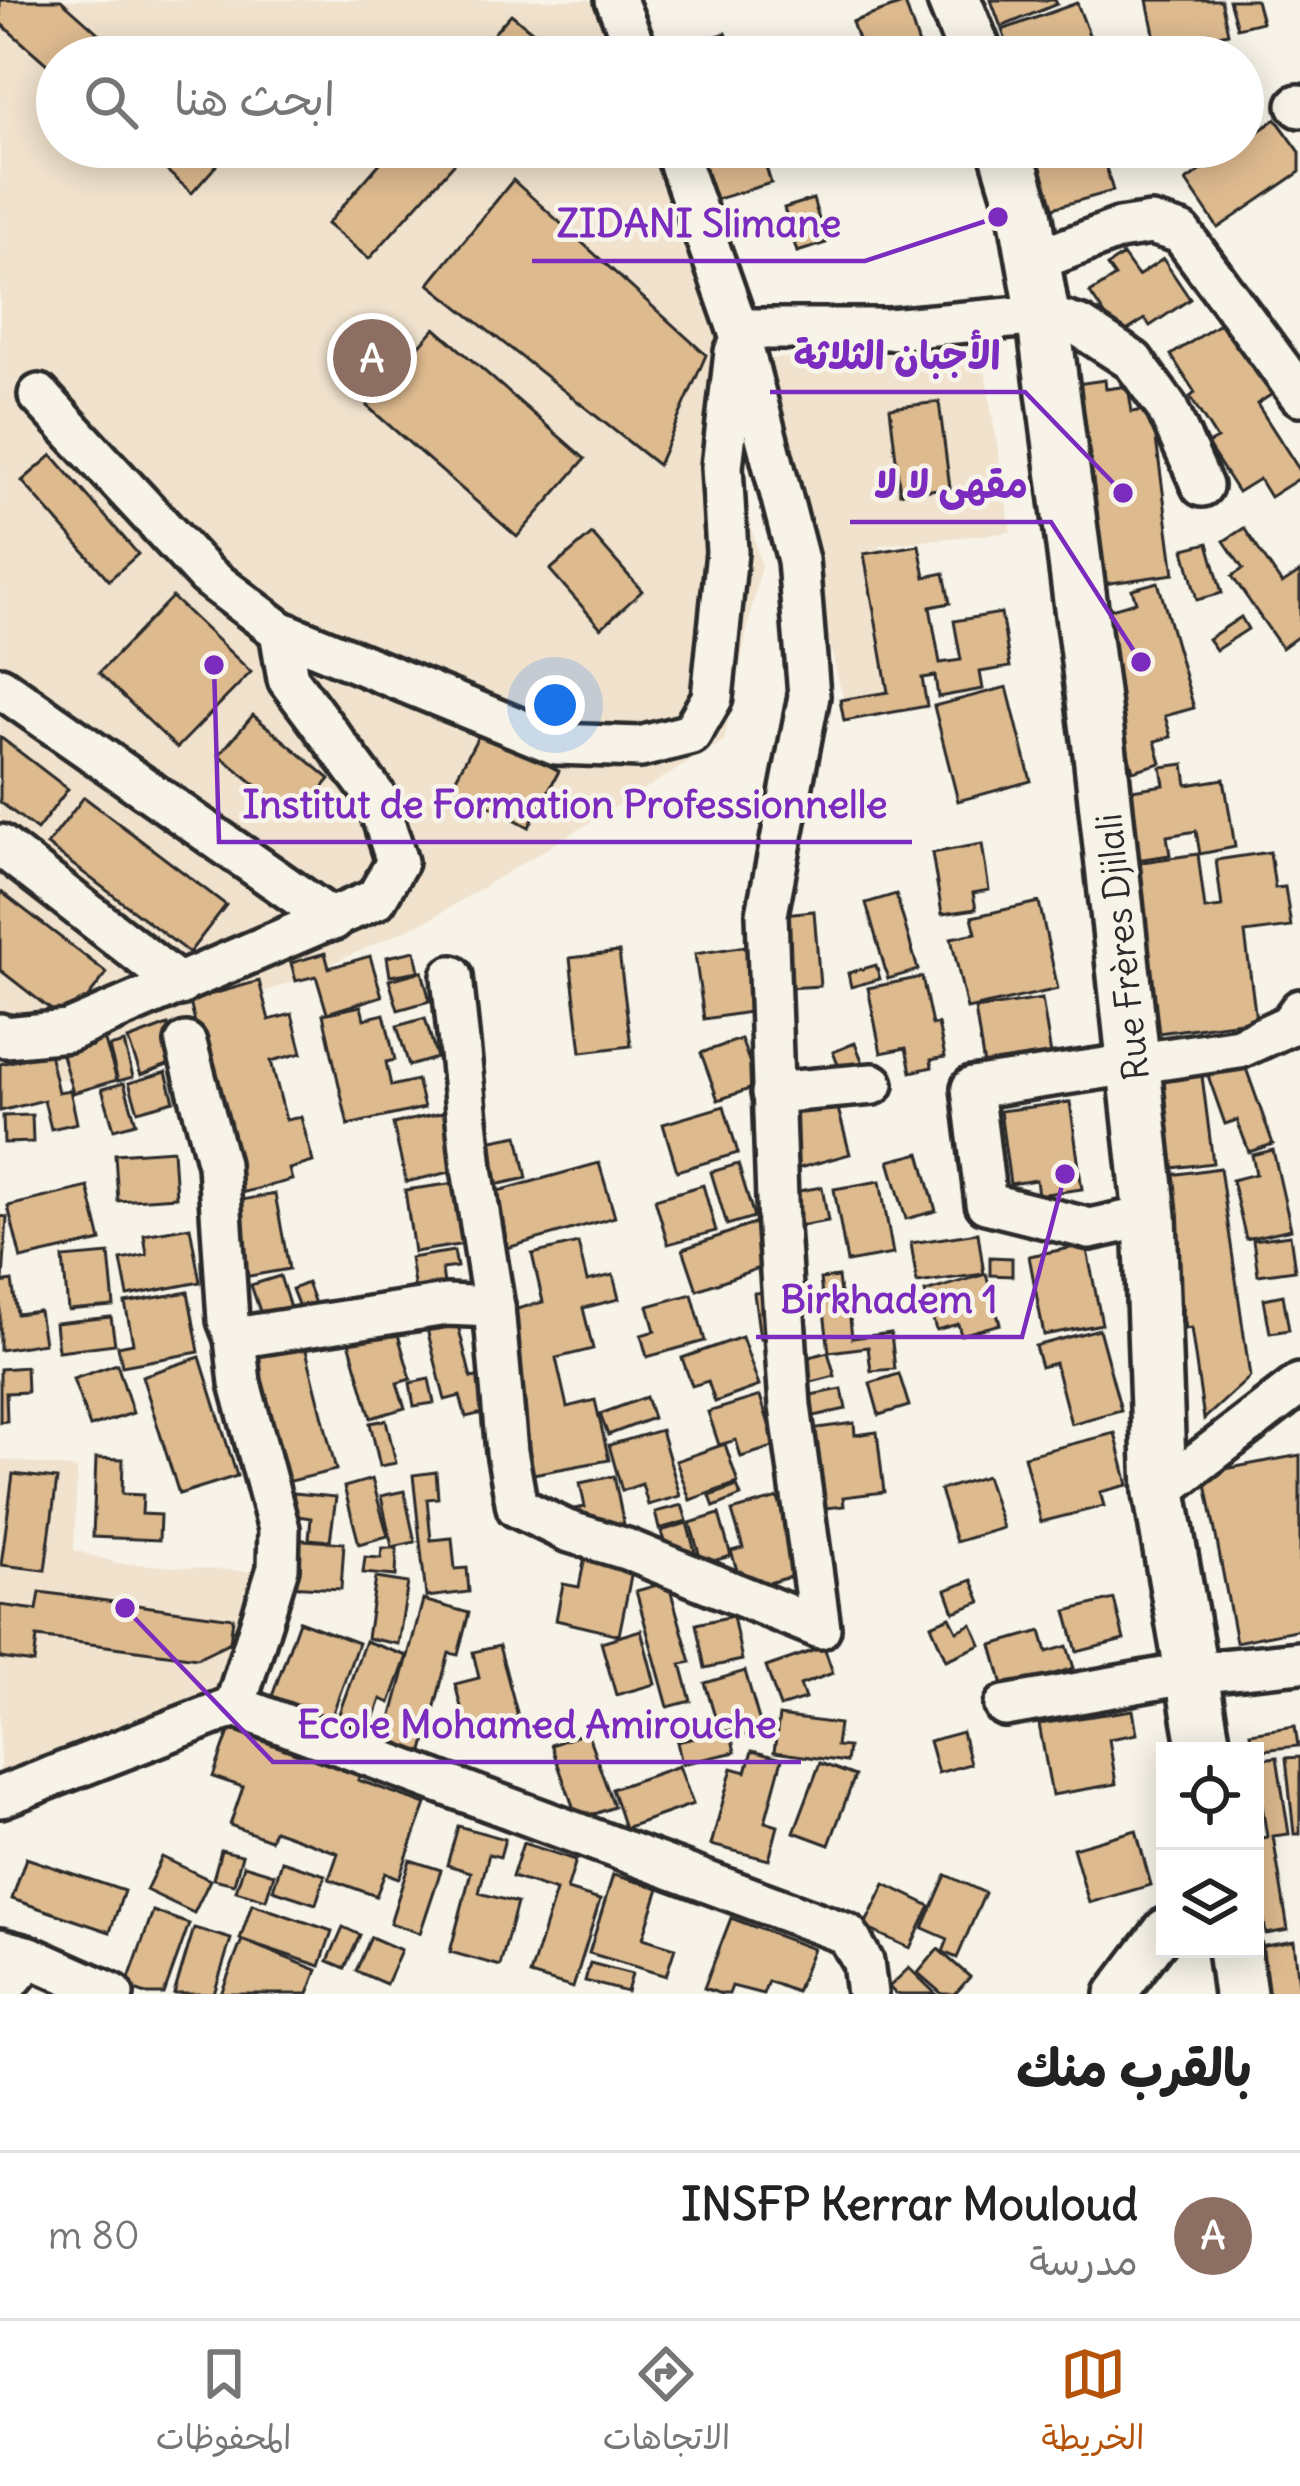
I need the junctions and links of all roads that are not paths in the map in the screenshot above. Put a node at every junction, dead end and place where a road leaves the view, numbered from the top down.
1 (616, 0) edge
2 (954, 0) edge
3 (631, 36) edge
4 (969, 36) edge
5 (681, 168) edge
6 (1011, 168) edge
7 (1032, 262) junction
8 (1043, 315) junction
9 (738, 329) junction
10 (1300, 394) edge
11 (39, 395) dead end
12 (1202, 486) dead end
13 (280, 631) junction
14 (0, 687) edge
15 (0, 845) edge
16 (333, 920) junction
17 (452, 976) dead end
18 (180, 985) junction
19 (1300, 1010) edge
20 (0, 1034) edge
21 (186, 1043) dead end
22 (1136, 1062) junction
23 (873, 1084) dead end
24 (772, 1093) junction
25 (1150, 1216) junction
26 (494, 1307) junction
27 (235, 1338) junction
28 (1300, 1384) edge
29 (1160, 1492) junction
30 (1300, 1661) edge
31 (1192, 1673) junction
32 (236, 1706) junction
33 (1005, 1706) dead end
34 (1204, 1742) edge
35 (0, 1797) edge
36 (1156, 1941) edge
37 (15, 1953) edge
38 (0, 1992) edge
39 (113, 1994) edge
40 (867, 1994) edge
41 (1116, 1994) edge

1 - 3 street
2 - 4 main road
5 - 9 street
6 - 7 main road, Rue Frères Djilali
7 - 8 main road, Rue Frères Djilali
7 - 10 street
8 - 9 street
8 - 12 street
8 - 22 main road, Rue Frères Djilali
9 - 13 street
9 - 24 street
11 - 13 street
13 - 16 street
14 - 16 street
15 - 18 street
16 - 18 street
17 - 26 street
18 - 20 street
19 - 22 street
21 - 27 street
22 - 25 main road, Rue Frères Djilali
22 - 25 street
23 - 24 street
24 - 26 street
25 - 29 main road, Rue Frères Djilali
26 - 27 street
27 - 32 street
28 - 29 street
29 - 31 main road, Rue Frères Djilali
30 - 31 street
31 - 33 street
31 - 34 main road, Rue Frères Djilali
32 - 35 street
32 - 40 street
36 - 41 street
37 - 38 street
37 - 39 street

